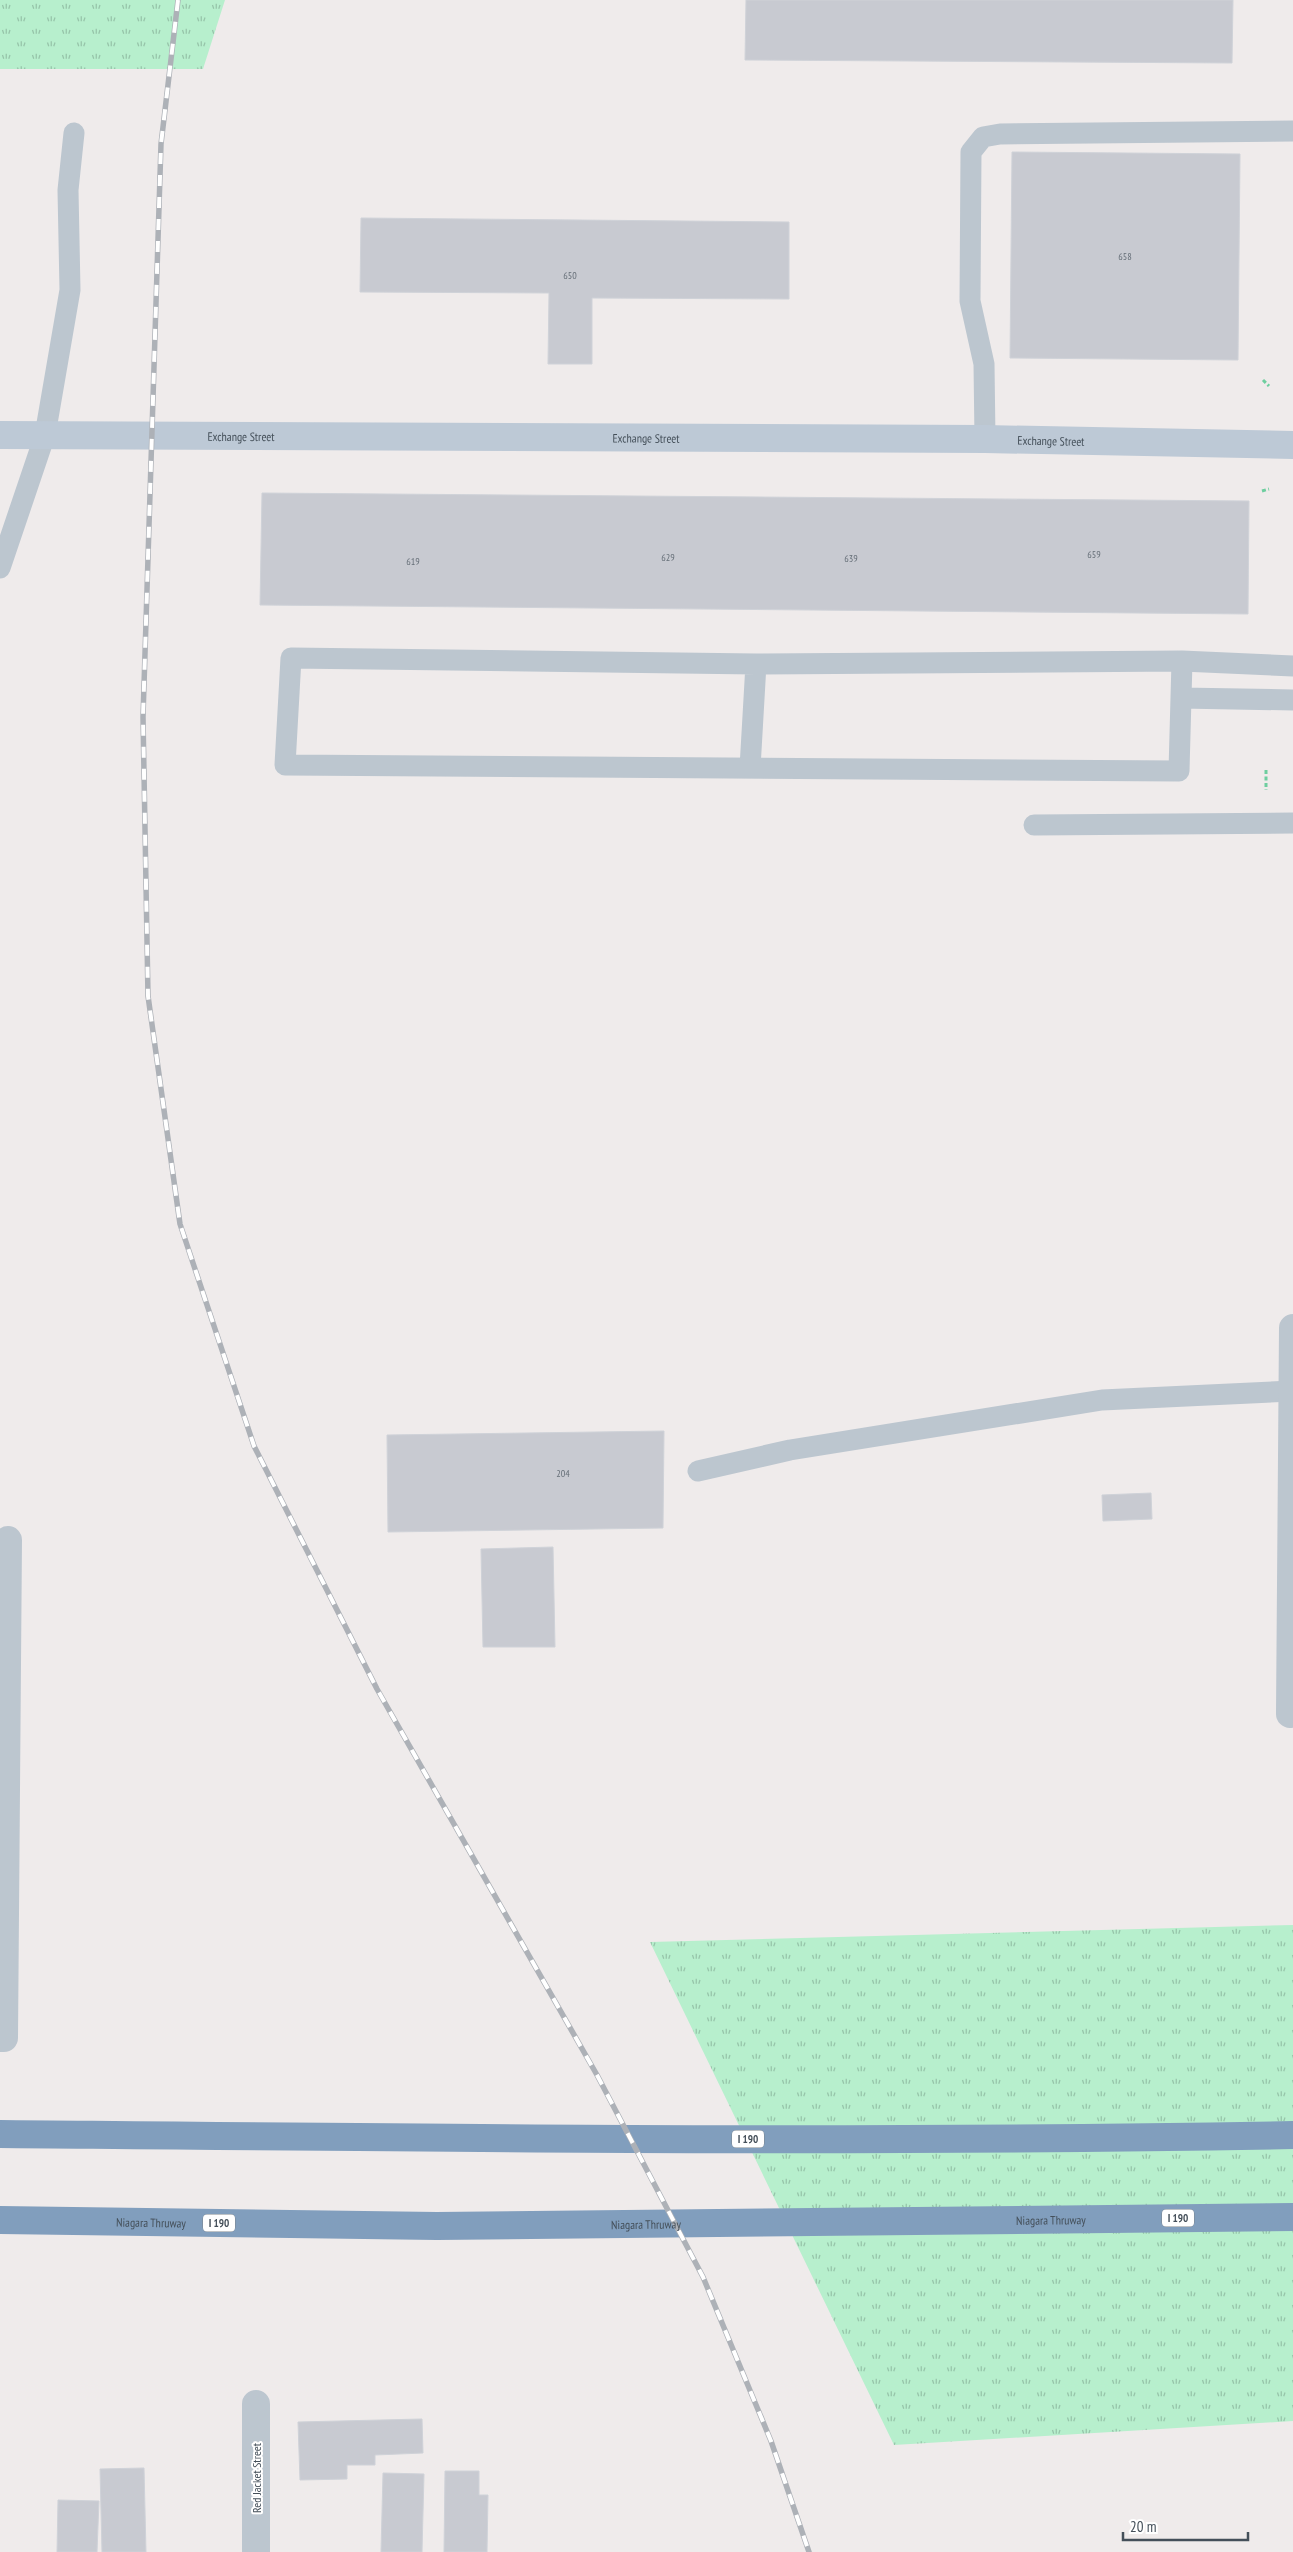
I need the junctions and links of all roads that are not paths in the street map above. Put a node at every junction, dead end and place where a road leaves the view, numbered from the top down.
1 (1293, 131) edge
2 (74, 133) dead end
3 (0, 435) edge
4 (45, 436) junction
5 (985, 440) junction
6 (1293, 445) edge
7 (0, 568) edge
8 (1182, 661) junction
9 (756, 664) junction
10 (1293, 666) edge
11 (1181, 698) junction
12 (1293, 700) edge
13 (750, 768) junction
14 (1293, 823) edge
15 (1034, 825) dead end
16 (1293, 1328) edge
17 (1292, 1392) edge
18 (1293, 1409) edge
19 (698, 1471) dead end
20 (8, 1540) dead end
21 (1290, 1714) dead end
22 (3, 1774) edge
23 (2, 2038) edge
24 (0, 2134) edge
25 (1293, 2135) edge
26 (1293, 2217) edge
27 (0, 2220) edge
28 (256, 2404) dead end
29 (256, 2552) edge

1 - 5 lane
2 - 4 lane
3 - 4 street, Exchange Street
4 - 5 street, Exchange Street
4 - 7 lane
5 - 6 street, Exchange Street
8 - 9 lane
8 - 10 lane
8 - 11 lane
9 - 13 lane
9 - 13 lane
11 - 12 lane
11 - 13 lane
14 - 15 lane
16 - 17 street
17 - 18 street
17 - 19 lane
18 - 21 street
20 - 22 street
22 - 23 street
24 - 25 highway, I 190
26 - 27 highway, Niagara Thruway / I 190
28 - 29 street, Red Jacket Street

